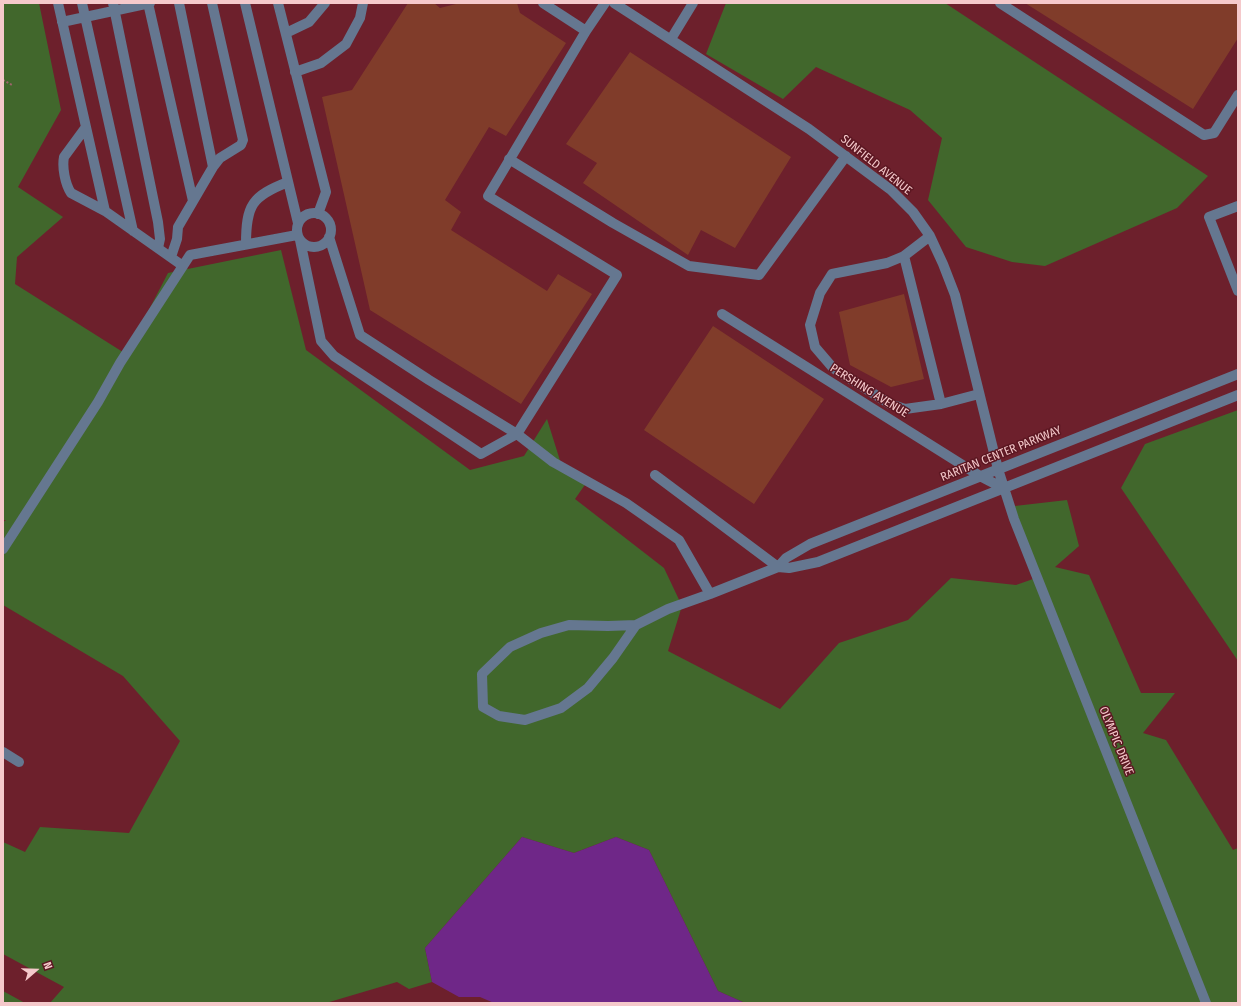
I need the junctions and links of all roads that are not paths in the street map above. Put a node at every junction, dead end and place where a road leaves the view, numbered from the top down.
1 (58, 3) edge
2 (82, 3) edge
3 (149, 3) edge
4 (179, 3) edge
5 (212, 3) edge
6 (244, 3) edge
7 (278, 3) edge
8 (325, 3) edge
9 (363, 3) edge
10 (543, 3) edge
11 (604, 3) edge
12 (614, 3) edge
13 (693, 3) edge
14 (1000, 3) edge
15 (114, 7) edge
16 (85, 17) junction
17 (62, 22) junction
18 (586, 31) junction
19 (286, 33) junction
20 (672, 39) junction
21 (296, 72) junction
22 (1238, 95) edge
23 (86, 127) junction
24 (846, 156) junction
25 (509, 159) junction
26 (213, 167) junction
27 (288, 182) junction
28 (193, 201) junction
29 (1238, 206) edge
30 (105, 211) junction
31 (318, 214) junction
32 (298, 223) junction
33 (133, 231) junction
34 (930, 236) junction
35 (329, 237) junction
36 (299, 238) junction
37 (246, 244) junction
38 (158, 248) junction
39 (904, 256) junction
40 (171, 257) junction
41 (183, 266) junction
42 (1238, 291) edge
43 (722, 314) dead end
44 (1238, 374) edge
45 (979, 394) junction
46 (1238, 395) edge
47 (941, 404) junction
48 (517, 434) junction
49 (998, 469) junction
50 (655, 474) dead end
51 (980, 476) junction
52 (1003, 488) junction
53 (3, 549) edge
54 (778, 567) junction
55 (710, 594) junction
56 (636, 624) junction
57 (3, 752) edge
58 (19, 762) dead end
59 (1206, 1003) edge

1 - 17 street
2 - 16 street
3 - 15 street
3 - 28 street
4 - 26 street
5 - 26 street
6 - 27 street
7 - 19 street
8 - 19 street
9 - 21 street
10 - 18 street
11 - 18 street
12 - 20 street, SUNFIELD AVENUE
13 - 20 street
14 - 22 street
15 - 16 street
15 - 38 street
16 - 17 street
16 - 33 street
17 - 23 street
18 - 25 street
19 - 21 street
20 - 24 street, SUNFIELD AVENUE
21 - 31 street
23 - 30 street
23 - 30 street
24 - 25 street
24 - 34 street, SUNFIELD AVENUE
25 - 48 street
26 - 28 street
27 - 32 street
27 - 37 street
28 - 40 street
29 - 42 street
30 - 33 street
31 - 32 street
31 - 35 street
32 - 36 street
33 - 38 street
34 - 39 street
34 - 45 street, SUNFIELD AVENUE
35 - 36 street
35 - 48 street
36 - 37 street
36 - 48 street
37 - 41 street
38 - 40 street
39 - 47 street
39 - 47 street
40 - 41 street
41 - 53 street
43 - 51 street, PERSHING AVENUE
44 - 49 street, RARITAN CENTER PARKWAY
45 - 47 street
45 - 49 street, SUNFIELD AVENUE
46 - 52 street, RARITAN CENTER PARKWAY
48 - 55 street
49 - 51 street, RARITAN CENTER PARKWAY
49 - 52 street, OLYMPIC DRIVE
50 - 54 street
51 - 52 street, PERSHING AVENUE
51 - 54 street, RARITAN CENTER PARKWAY
52 - 54 street, RARITAN CENTER PARKWAY
52 - 59 street, OLYMPIC DRIVE
54 - 55 street, RARITAN CENTER PARKWAY
55 - 56 street, RARITAN CENTER PARKWAY
56 - 56 street
57 - 58 street

